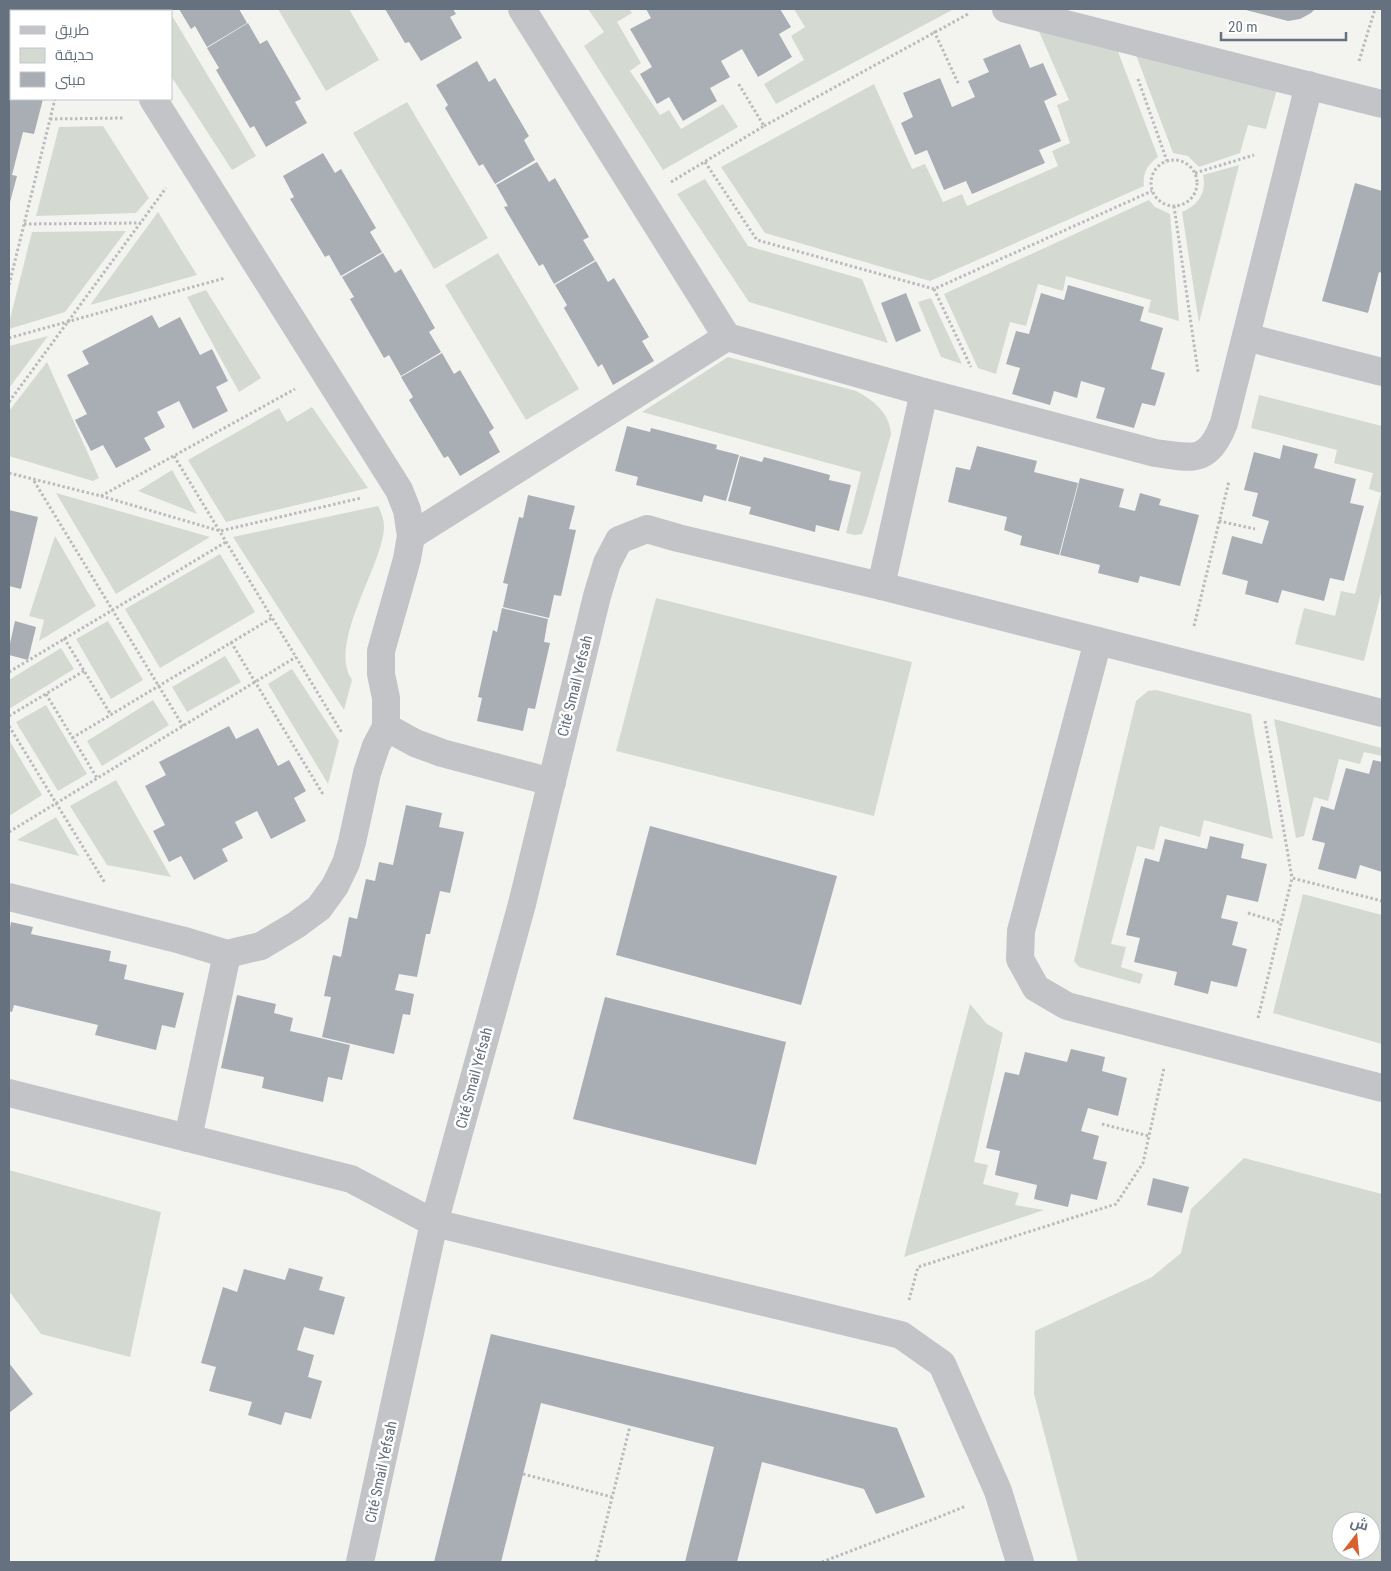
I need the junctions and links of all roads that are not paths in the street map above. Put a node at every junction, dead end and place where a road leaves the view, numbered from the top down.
1 (522, 9) edge
2 (1006, 9) edge
3 (1309, 85) junction
4 (153, 100) edge
5 (1382, 104) edge
6 (727, 337) junction
7 (1246, 337) junction
8 (1382, 372) edge
9 (924, 392) junction
10 (412, 536) junction
11 (881, 586) junction
12 (1098, 641) junction
13 (1382, 713) edge
14 (386, 727) junction
15 (552, 782) junction
16 (9, 897) edge
17 (227, 954) junction
18 (1382, 1088) edge
19 (9, 1093) edge
20 (188, 1138) junction
21 (434, 1223) junction
22 (360, 1562) edge
23 (1020, 1562) edge

1 - 6 street
2 - 3 street
3 - 5 street
3 - 7 street
4 - 10 street
6 - 9 street
6 - 10 street
7 - 8 street
7 - 9 street
9 - 11 street
10 - 14 street
11 - 12 street, Cité Smail Yefsah
11 - 15 street, Cité Smail Yefsah
12 - 13 street, Cité Smail Yefsah
12 - 18 street
14 - 15 street
14 - 17 street
15 - 21 street, Cité Smail Yefsah
16 - 17 street
17 - 20 street
19 - 20 street
20 - 21 street
21 - 22 street, Cité Smail Yefsah
21 - 23 street

